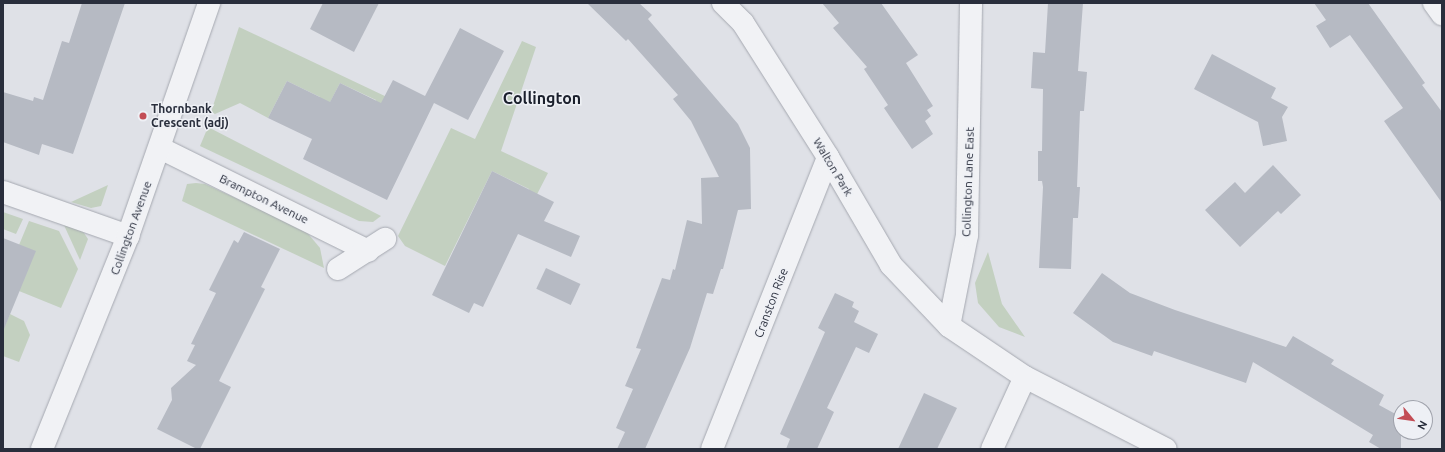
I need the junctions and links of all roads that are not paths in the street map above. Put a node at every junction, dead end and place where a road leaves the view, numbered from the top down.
1 (209, 3) edge
2 (723, 3) edge
3 (971, 3) edge
4 (1434, 3) edge
5 (1442, 14) edge
6 (160, 148) junction
7 (828, 157) junction
8 (3, 192) edge
9 (128, 236) junction
10 (338, 269) dead end
11 (949, 326) junction
12 (1025, 377) junction
13 (42, 449) edge
14 (712, 449) edge
15 (992, 449) edge
16 (1166, 449) edge

1 - 6 street, Collington Avenue
2 - 7 street, Walton Park
3 - 11 street, Collington Lane East
4 - 5 street
6 - 9 street, Collington Avenue
6 - 10 street, Brampton Avenue
7 - 11 street, Walton Park
7 - 14 street, Cranston Rise
8 - 9 street
9 - 13 street, Collington Avenue
11 - 12 street
12 - 15 street
12 - 16 street

